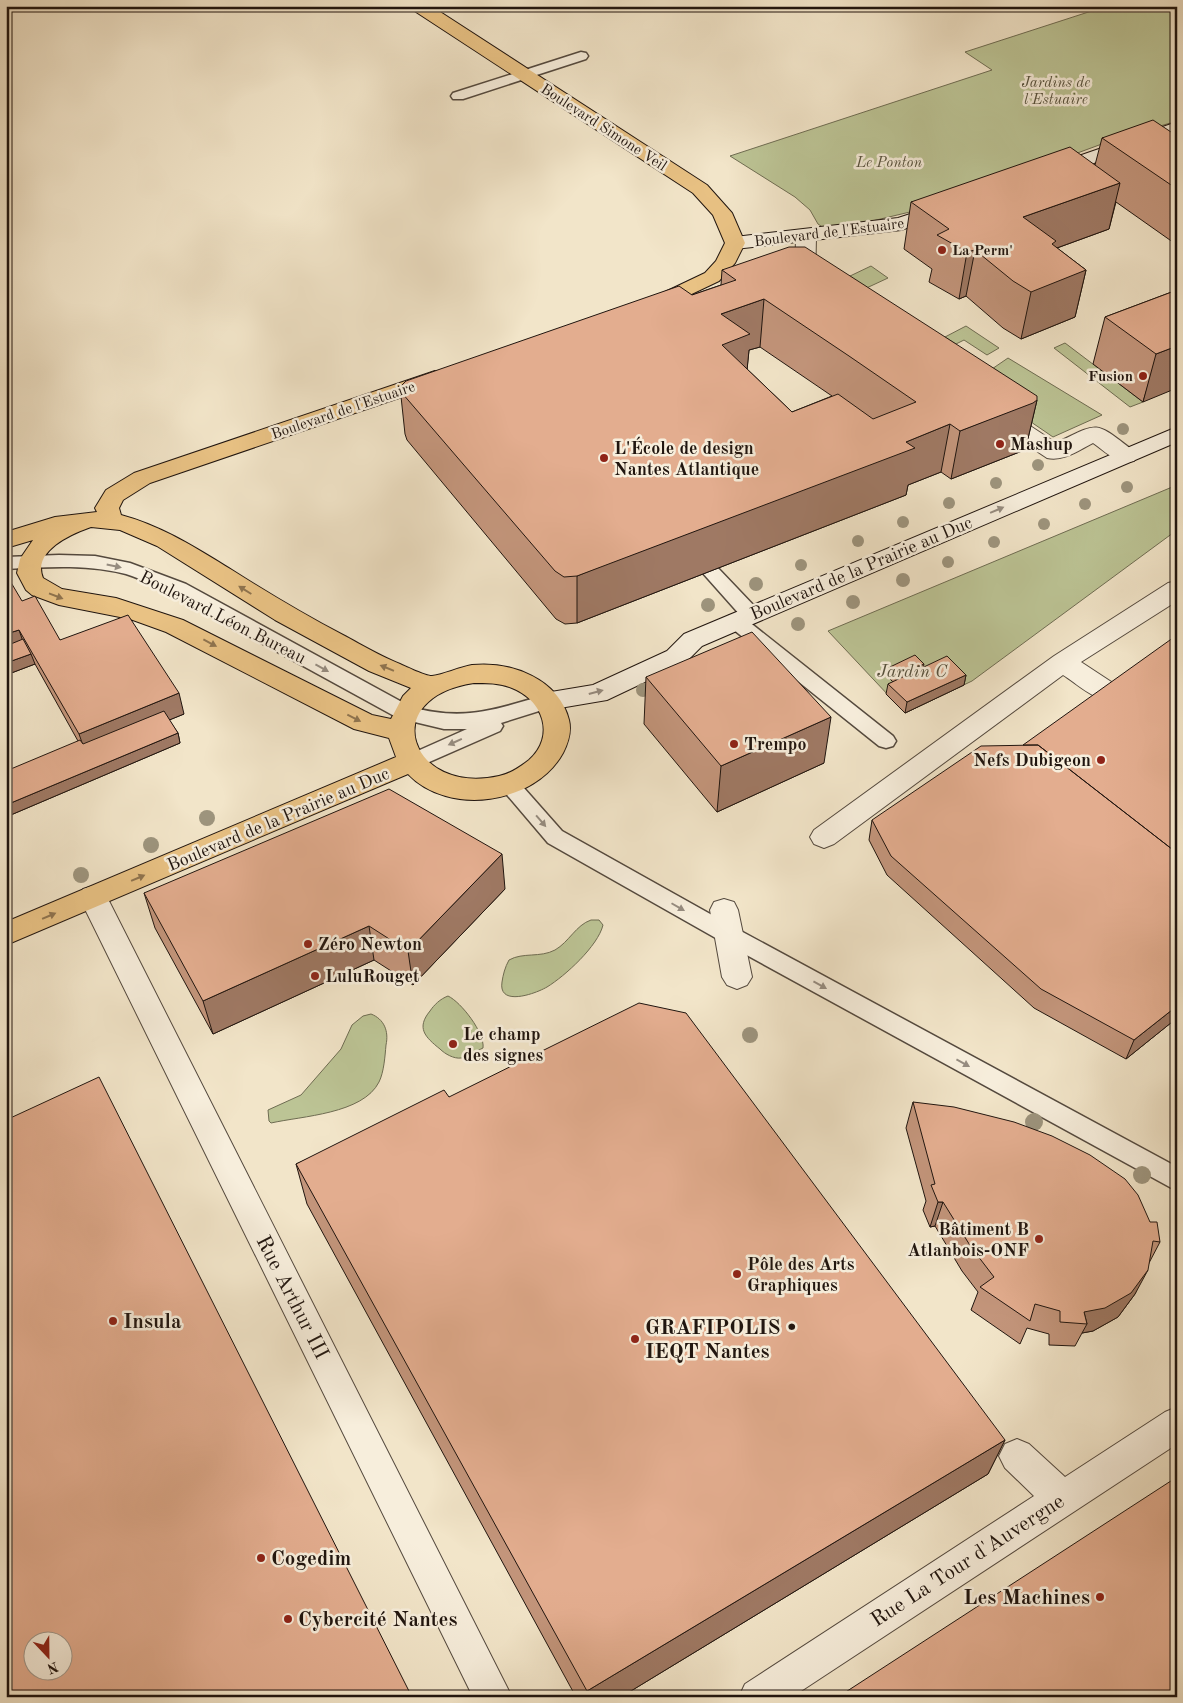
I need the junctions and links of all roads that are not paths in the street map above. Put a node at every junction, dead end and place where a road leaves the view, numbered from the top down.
1 (419, 6) edge
2 (581, 56) dead end
3 (525, 75) junction
4 (458, 96) dead end
5 (1177, 128) edge
6 (1029, 179) edge
7 (965, 202) edge
8 (806, 237) junction
9 (735, 243) junction
10 (821, 295) edge
11 (634, 312) edge
12 (454, 372) edge
13 (982, 403) edge
14 (1177, 434) edge
15 (1126, 456) junction
16 (86, 521) junction
17 (111, 521) junction
18 (6, 540) edge
19 (31, 561) junction
20 (6, 563) edge
21 (710, 571) edge
22 (1177, 589) edge
23 (744, 618) junction
24 (1063, 662) junction
25 (432, 686) junction
26 (1107, 692) edge
27 (548, 701) junction
28 (403, 722) junction
29 (886, 741) dead end
30 (411, 762) junction
31 (509, 784) junction
32 (824, 836) dead end
33 (93, 897) junction
34 (726, 923) junction
35 (6, 934) edge
36 (737, 977) dead end
37 (1177, 1180) edge
38 (1177, 1424) edge
39 (1017, 1456) dead end
40 (1062, 1498) junction
41 (492, 1697) edge
42 (758, 1697) edge

1 - 3 main road, Boulevard Simone Veil
2 - 3 lane
3 - 4 lane
3 - 9 main road, Boulevard Simone Veil
5 - 6 street
7 - 8 street, Boulevard de l'Estuaire
8 - 9 street, Boulevard de l'Estuaire
8 - 10 street
9 - 11 main road
12 - 17 main road, Boulevard de l'Estuaire
13 - 15 street
14 - 15 street, Boulevard de la Prairie au Duc
23 -> 15 street, Boulevard de la Prairie au Duc
16 - 17 main road, Boulevard Léon Bureau
16 - 18 main road
16 - 19 main road
25 -> 17 main road, Boulevard Léon Bureau
19 - 20 lane
19 -> 28 lane, Boulevard Léon Bureau
19 -> 28 main road, Boulevard Léon Bureau
21 - 23 lane
22 - 24 street
27 -> 23 street, Boulevard de la Prairie au Duc
23 - 29 lane
24 - 26 street
24 - 32 street
25 - 27 main road
25 - 28 main road
27 - 28 lane, Boulevard de la Prairie au Duc
27 -> 30 lane, Boulevard de la Prairie au Duc
27 - 31 main road
28 - 30 main road
30 - 31 main road
33 -> 30 main road, Boulevard de la Prairie au Duc
31 -> 34 lane
35 -> 33 main road, Boulevard de la Prairie au Duc
33 - 41 street, Rue Arthur III
34 - 36 street
34 -> 37 lane
38 - 40 street, Rue La Tour d'Auvergne
39 - 40 street
40 - 42 street, Rue La Tour d'Auvergne

